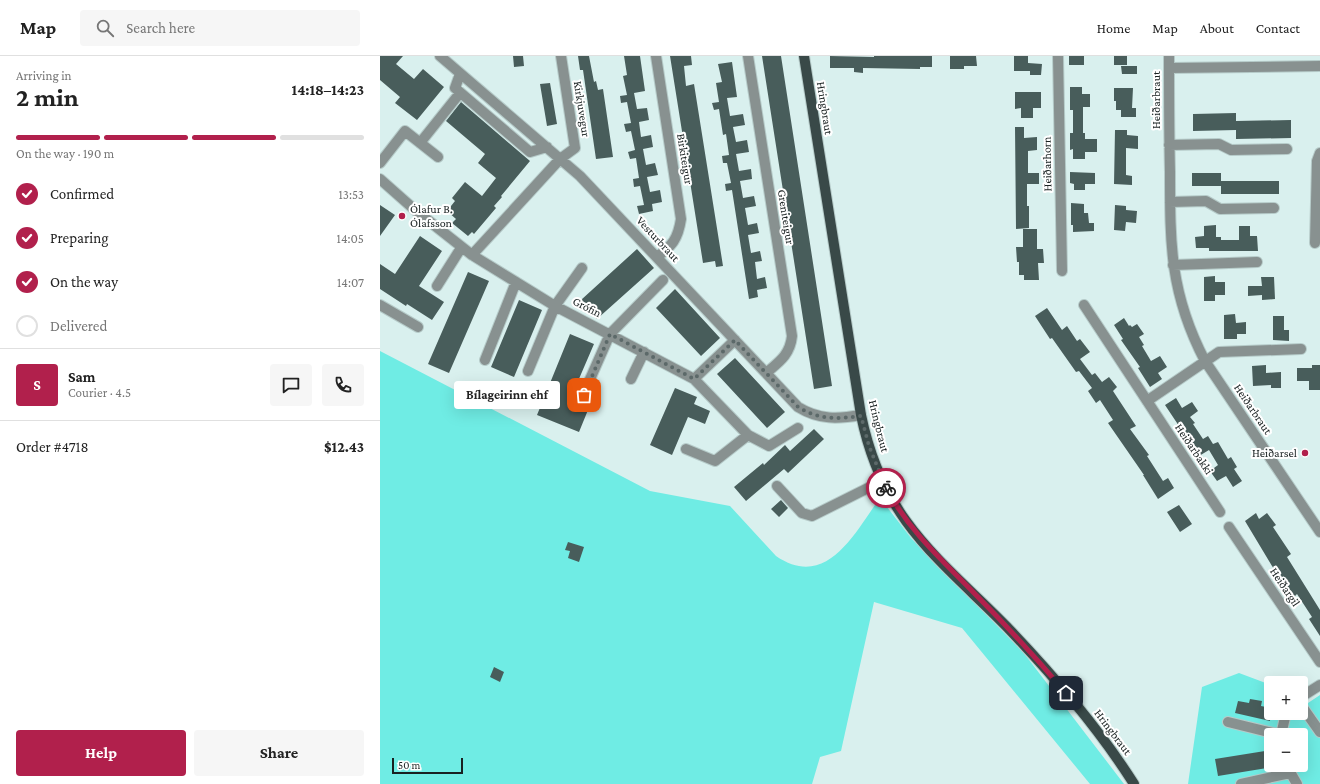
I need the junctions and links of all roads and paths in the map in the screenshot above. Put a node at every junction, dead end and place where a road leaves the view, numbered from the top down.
1 (440, 56) edge
2 (561, 56) edge
3 (656, 56) edge
4 (748, 56) edge
5 (804, 56) edge
6 (1058, 56) edge
7 (1169, 56) edge
8 (1320, 66) edge
9 (1169, 68) junction
10 (460, 74) junction
11 (460, 93) junction
12 (420, 143) junction
13 (1169, 145) junction
14 (547, 147) junction
15 (1287, 149) dead end
16 (1320, 153) edge
17 (438, 157) dead end
18 (560, 159) junction
19 (380, 163) edge
20 (380, 179) edge
21 (1170, 202) junction
22 (1274, 208) dead end
23 (1316, 243) dead end
24 (461, 248) junction
25 (472, 255) junction
26 (657, 257) junction
27 (1257, 262) dead end
28 (1173, 265) junction
29 (582, 268) dead end
30 (1062, 271) dead end
31 (663, 280) dead end
32 (516, 282) junction
33 (437, 286) dead end
34 (380, 305) edge
35 (1084, 305) dead end
36 (555, 306) junction
37 (418, 327) dead end
38 (610, 334) junction
39 (735, 340) junction
40 (1300, 349) dead end
41 (644, 352) junction
42 (485, 360) dead end
43 (1205, 361) junction
44 (528, 371) dead end
45 (766, 373) junction
46 (631, 379) dead end
47 (694, 379) junction
48 (584, 395) dead end
49 (1147, 402) junction
50 (861, 416) junction
51 (798, 428) dead end
52 (748, 435) junction
53 (686, 449) dead end
54 (882, 481) junction
55 (777, 486) dead end
56 (1220, 512) dead end
57 (1229, 527) dead end
58 (1320, 532) edge
59 (1320, 662) edge
60 (1320, 685) edge
61 (1308, 693) edge
62 (1308, 715) edge
63 (1228, 722) dead end
64 (1264, 731) edge
65 (1320, 732) edge
66 (1279, 772) edge
67 (1290, 772) edge
68 (1134, 784) edge
69 (1241, 784) edge
70 (1297, 784) edge

1 - 10 street, Vesturbraut
2 - 18 street, Kirkjuvegur
3 - 26 street, Birkiteigur
4 - 45 street, Greniteigur
5 - 50 main road, Hringbraut
6 - 30 street, Heiðarhorn
7 - 9 street, Heiðarbraut
8 - 9 street
9 - 13 street, Heiðarbraut
10 - 11 street
10 - 14 street, Vesturbraut
11 - 12 street
11 - 14 street
12 - 17 street
12 - 19 street
13 - 15 street, Heiðarbraut
13 - 21 street, Heiðarbraut
14 - 18 street, Vesturbraut
16 - 23 street
18 - 25 street
18 - 26 street, Vesturbraut
20 - 24 street, Grófin
21 - 22 street
21 - 28 street, Heiðarbraut
24 - 25 street, Grófin
24 - 33 street
25 - 32 street, Grófin
26 - 39 street, Vesturbraut
27 - 28 street
28 - 43 street, Heiðarbraut
29 - 36 street
31 - 38 street
32 - 36 street, Grófin
32 - 42 street
34 - 37 street
35 - 49 street, Heiðarbakki
36 - 38 street, Grófin
36 - 44 street
38 - 41 street, Grófin
38 - 48 street
39 - 45 street, Vesturbraut
39 - 47 street
40 - 43 street
41 - 46 street
41 - 47 street, Grófin
43 - 49 street
43 - 58 street, Heiðarbraut
45 - 50 street, Vesturbraut
47 - 52 street, Grófin
49 - 56 street, Heiðarbakki
50 - 54 main road, Hringbraut
51 - 52 street, Grófin
52 - 53 street
54 - 55 street
54 - 68 main road, Hringbraut
57 - 59 street, Heiðargil
60 - 61 street
62 - 65 street
63 - 64 street
66 - 69 street
67 - 70 street

